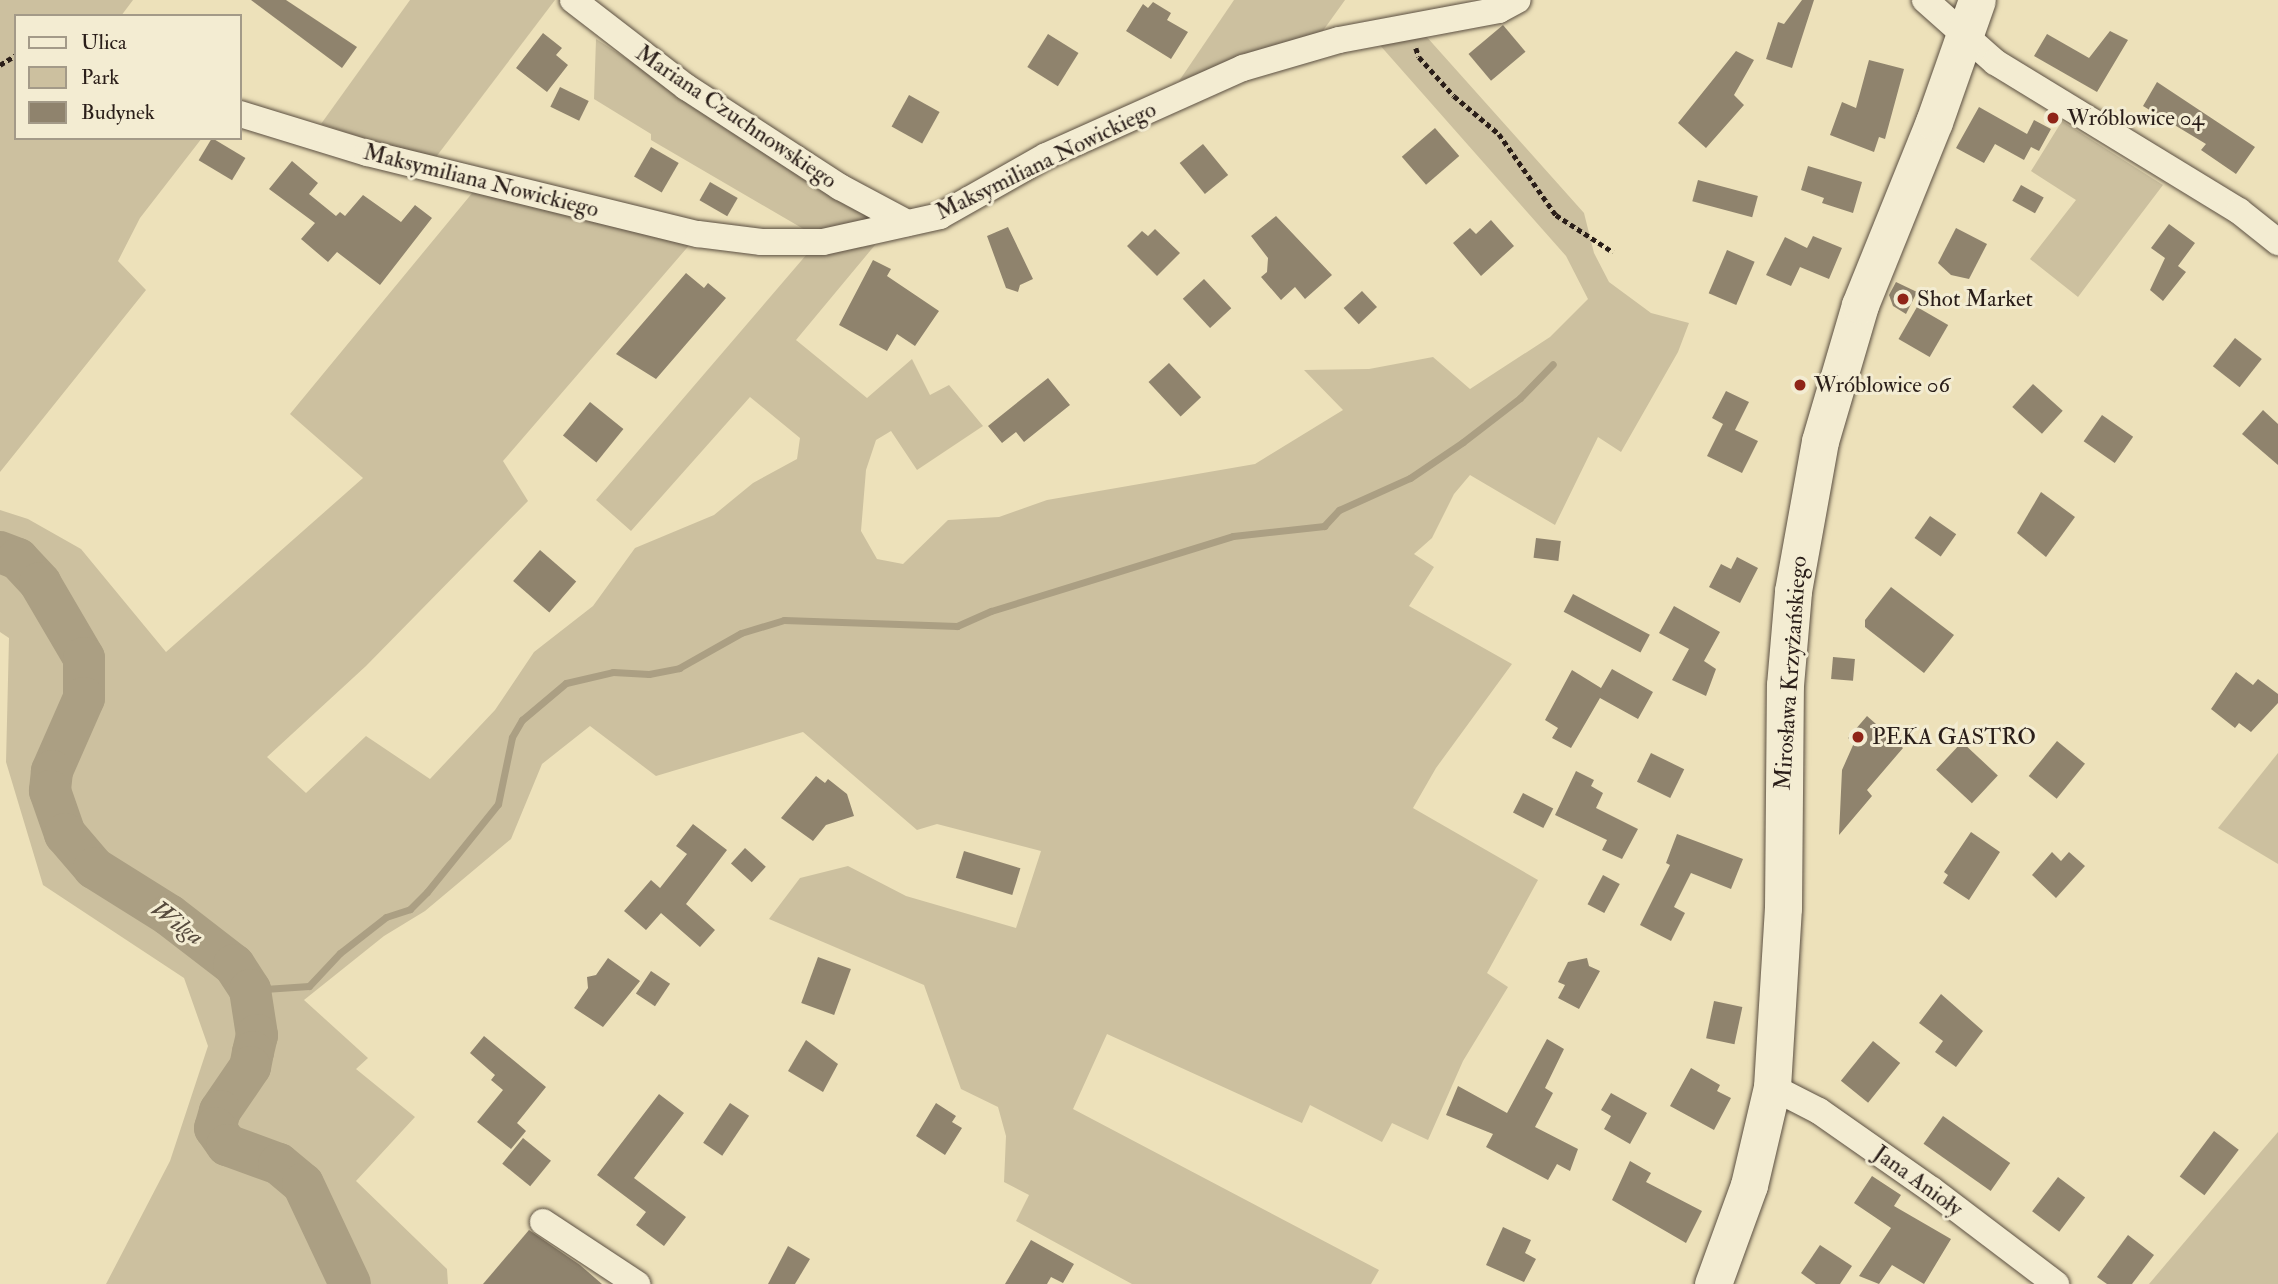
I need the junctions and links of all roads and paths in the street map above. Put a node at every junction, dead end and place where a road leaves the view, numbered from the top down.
1 (573, 0) edge
2 (1518, 0) edge
3 (1925, 0) edge
4 (1977, 0) edge
5 (1410, 27) junction
6 (1965, 38) junction
7 (242, 115) edge
8 (907, 223) junction
9 (2278, 242) edge
10 (1613, 253) dead end
11 (1772, 1087) junction
12 (543, 1222) dead end
13 (637, 1284) edge
14 (1713, 1284) edge
15 (2056, 1284) edge

1 - 8 street, Mariana Czuchnowskiego
2 - 5 street, Maksymiliana Nowickiego
3 - 6 street
4 - 6 street, Mirosława Krzyżańskiego
5 - 8 street, Maksymiliana Nowickiego
5 - 10 path
6 - 9 street
6 - 11 street, Mirosława Krzyżańskiego
7 - 8 street, Maksymiliana Nowickiego
11 - 14 street, Mirosława Krzyżańskiego
11 - 15 street, Jana Anioły
12 - 13 street

